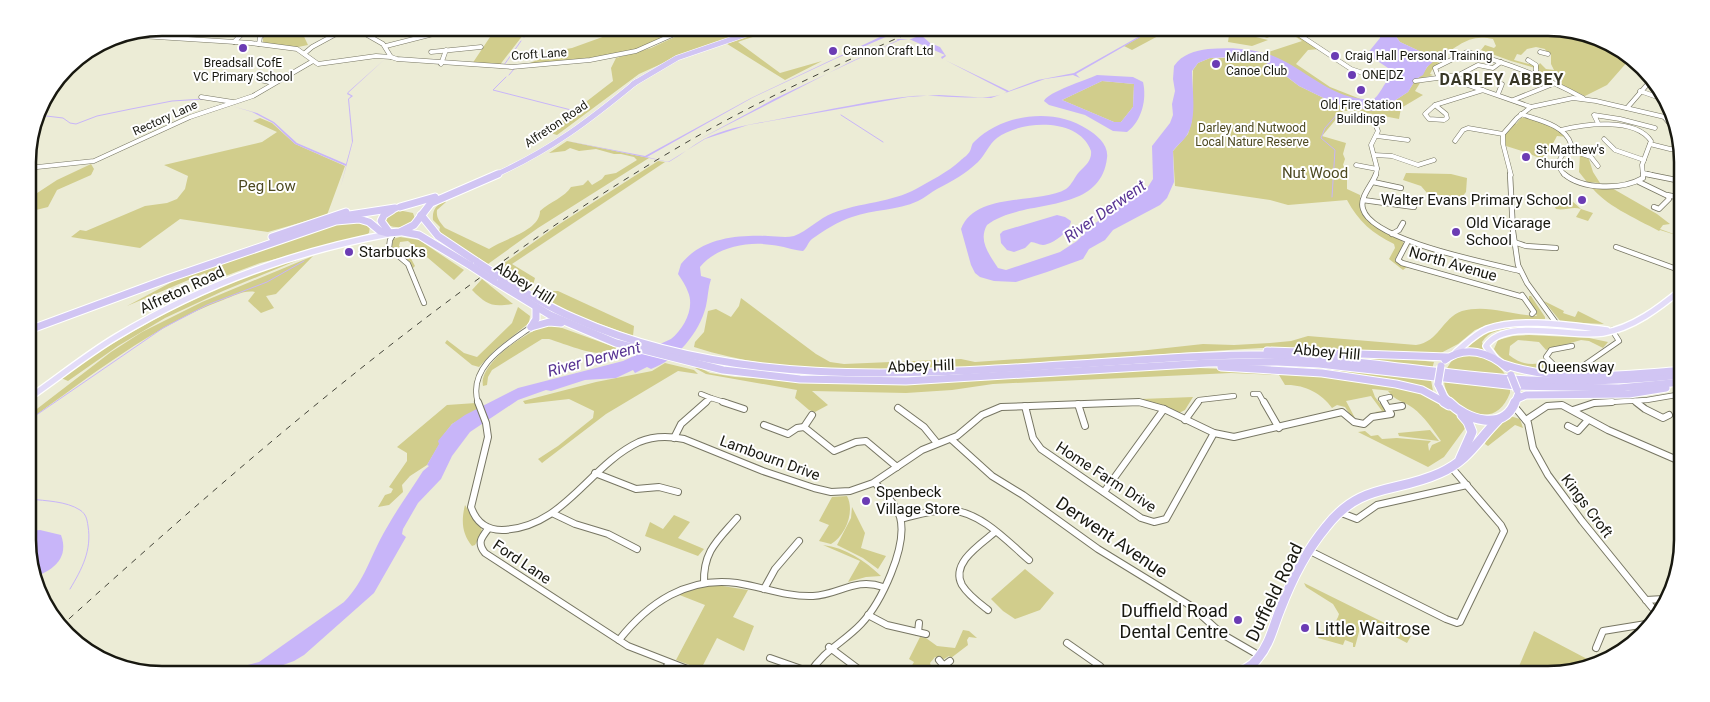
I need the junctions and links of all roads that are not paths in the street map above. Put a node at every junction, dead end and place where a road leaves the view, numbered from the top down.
1 (1302, 36) edge
2 (156, 37) edge
3 (240, 37) edge
4 (260, 37) edge
5 (331, 37) edge
6 (371, 37) edge
7 (420, 37) edge
8 (669, 37) edge
9 (736, 37) edge
10 (234, 42) junction
11 (259, 44) junction
12 (386, 46) junction
13 (1469, 46) dead end
14 (312, 47) junction
15 (481, 47) dead end
16 (297, 49) junction
17 (446, 50) junction
18 (388, 52) junction
19 (431, 52) dead end
20 (1540, 52) dead end
21 (305, 53) junction
22 (1465, 53) junction
23 (1548, 54) dead end
24 (376, 56) junction
25 (391, 57) junction
26 (1478, 60) dead end
27 (1528, 60) dead end
28 (313, 61) junction
29 (1502, 62) junction
30 (321, 64) junction
31 (441, 64) junction
32 (303, 67) junction
33 (1531, 74) junction
34 (261, 75) dead end
35 (1394, 75) dead end
36 (1438, 76) junction
37 (1444, 77) junction
38 (1415, 81) dead end
39 (636, 82) junction
40 (275, 83) junction
41 (1502, 84) dead end
42 (1554, 84) junction
43 (1647, 84) edge
44 (1483, 90) junction
45 (1640, 92) junction
46 (1498, 94) junction
47 (201, 97) dead end
48 (1656, 97) edge
49 (1584, 99) junction
50 (225, 100) junction
51 (1513, 100) junction
52 (236, 102) junction
53 (1435, 105) junction
54 (224, 106) junction
55 (1531, 107) junction
56 (1627, 108) junction
57 (1521, 114) junction
58 (1664, 117) edge
59 (1598, 123) junction
60 (1376, 126) dead end
61 (1655, 128) dead end
62 (1561, 130) junction
63 (1503, 134) junction
64 (1376, 136) junction
65 (1604, 139) dead end
66 (1408, 140) dead end
67 (1455, 141) dead end
68 (1650, 144) junction
69 (1567, 149) junction
70 (1673, 149) edge
71 (1374, 155) junction
72 (1434, 160) dead end
73 (1644, 160) junction
74 (1356, 165) dead end
75 (1598, 166) dead end
76 (37, 167) edge
77 (1377, 170) junction
78 (1643, 173) junction
79 (475, 180) junction
80 (1674, 180) edge
81 (1373, 182) junction
82 (1639, 182) junction
83 (1401, 188) dead end
84 (1667, 195) junction
85 (1674, 196) edge
86 (1363, 200) junction
87 (1414, 207) dead end
88 (1654, 207) dead end
89 (397, 208) junction
90 (421, 215) junction
91 (1402, 223) dead end
92 (379, 225) junction
93 (394, 233) junction
94 (1392, 234) junction
95 (268, 239) junction
96 (362, 240) junction
97 (1408, 241) junction
98 (1514, 242) junction
99 (1616, 247) dead end
100 (1556, 248) dead end
101 (474, 264) junction
102 (1674, 268) edge
103 (1520, 271) junction
104 (1674, 295) edge
105 (531, 300) junction
106 (424, 303) dead end
107 (536, 307) junction
108 (1532, 314) dead end
109 (37, 322) edge
110 (567, 324) junction
111 (37, 327) edge
112 (531, 327) junction
113 (1558, 329) junction
114 (1611, 330) junction
115 (1573, 333) joint
116 (628, 342) junction
117 (1572, 346) dead end
118 (1456, 352) junction
119 (1448, 357) junction
120 (1176, 361) junction
121 (1500, 363) junction
122 (1674, 371) edge
123 (1674, 376) edge
124 (1473, 379) junction
125 (1674, 384) edge
126 (1674, 385) edge
127 (36, 393) edge
128 (701, 394) dead end
129 (1253, 394) dead end
130 (1234, 396) dead end
131 (1674, 396) edge
132 (1390, 397) dead end
133 (711, 398) junction
134 (1516, 398) junction
135 (1635, 401) junction
136 (1078, 404) junction
137 (1449, 405) junction
138 (1025, 406) junction
139 (1402, 406) dead end
140 (898, 408) dead end
141 (1389, 408) junction
142 (744, 409) dead end
143 (1164, 410) junction
144 (1573, 410) junction
145 (1458, 411) junction
146 (1506, 414) junction
147 (812, 415) dead end
148 (1669, 415) dead end
149 (1525, 419) junction
150 (1185, 420) junction
151 (1498, 420) junction
152 (1588, 420) junction
153 (764, 425) dead end
154 (1085, 426) dead end
155 (1568, 426) dead end
156 (804, 427) junction
157 (1279, 428) junction
158 (1214, 433) junction
159 (674, 438) junction
160 (951, 439) junction
161 (937, 443) junction
162 (1460, 459) junction
163 (1674, 459) edge
164 (897, 467) junction
165 (1451, 467) junction
166 (595, 473) junction
167 (876, 483) junction
168 (1467, 485) junction
169 (678, 492) dead end
170 (1104, 492) junction
171 (1339, 512) junction
172 (554, 514) junction
173 (737, 518) dead end
174 (900, 519) junction
175 (488, 529) junction
176 (995, 532) junction
177 (799, 541) dead end
178 (637, 549) dead end
179 (1310, 551) junction
180 (1029, 560) dead end
181 (704, 583) junction
182 (883, 587) junction
183 (764, 590) junction
184 (1659, 599) edge
185 (1646, 600) junction
186 (1653, 609) edge
187 (988, 610) dead end
188 (868, 616) junction
189 (919, 623) dead end
190 (1640, 625) edge
191 (918, 632) junction
192 (926, 634) dead end
193 (619, 640) junction
194 (1067, 642) dead end
195 (829, 647) junction
196 (1596, 648) dead end
197 (1260, 656) junction
198 (770, 658) dead end
199 (938, 660) dead end
200 (669, 663) junction
201 (945, 665) edge
202 (1099, 665) edge
203 (1253, 665) edge
204 (667, 666) edge
205 (676, 666) edge
206 (790, 666) edge
207 (814, 666) edge
208 (854, 666) edge

1 - 35 street
2 - 10 street
3 - 10 street
4 - 11 street
5 - 14 street
6 - 12 street
7 - 12 street
8 - 31 street, Croft Lane
9 - 39 highway, Alfreton Road
10 - 11 street
11 - 16 street
12 - 18 street
13 - 22 street
14 - 16 street
14 - 21 street
15 - 17 street
16 - 21 street
17 - 19 street
17 - 31 street
18 - 24 street, Rectory Lane
18 - 25 street
20 - 23 street
21 - 28 street
22 - 26 street
22 - 29 street
22 - 36 street
24 - 25 street, Rectory Lane
24 - 30 street, Rectory Lane
25 - 31 street, Croft Lane
27 - 33 street
28 - 30 street, Rectory Lane
28 - 32 street, Rectory Lane
29 - 33 street
29 - 37 street
30 - 32 street, Rectory Lane
32 - 40 street, Rectory Lane
33 - 42 street
34 - 40 street
36 - 37 street
36 - 38 street
37 - 44 street
39 - 79 highway, Alfreton Road
39 - 90 highway, Alfreton Road
40 - 52 street, Rectory Lane
41 - 46 street
42 - 49 street
42 - 51 street
43 - 45 street
44 - 46 street
44 - 53 street
45 - 48 street
45 - 56 street
46 - 51 street
47 - 50 street
49 - 55 street
49 - 56 street
50 - 52 street
50 - 54 street
51 - 55 street
52 - 54 street, Rectory Lane
53 - 53 street
54 - 76 street, Rectory Lane
55 - 57 street
56 - 58 street
57 - 62 street
57 - 63 street
59 - 61 street
59 - 62 street
59 - 68 street
60 - 64 street
62 - 69 street
63 - 67 street
63 - 98 street
64 - 66 street
64 - 71 street
65 - 73 street
68 - 70 street
68 - 73 street
69 - 75 street
69 - 82 street
71 - 72 street
71 - 77 street
73 - 78 street
74 - 77 street
77 - 81 street
78 - 80 street
78 - 82 street
79 - 89 highway, Alfreton Road
79 - 95 highway
81 - 83 street
81 - 86 street
82 - 84 street
84 - 85 street
84 - 88 street
86 - 87 street
86 - 94 street
89 - 90 highway
89 - 92 highway
89 - 95 highway, Alfreton Road
90 - 93 highway, Alfreton Road
90 - 101 highway, Abbey Hill
91 - 94 street
92 - 93 highway, Abbey Hill
92 - 96 main road, Alfreton Road
92 - 111 highway, Abbey Hill
93 - 96 main road, Alfreton Road
93 - 101 highway, Abbey Hill
93 - 106 street
94 - 97 street
95 - 109 highway
96 - 127 main road, Alfreton Road
97 - 103 street
97 - 108 street, North Avenue
98 - 100 street
98 - 103 street
99 - 102 street
101 - 105 highway, Abbey Hill, bridge
103 - 113 street
104 - 114 main road
105 - 107 highway, Abbey Hill
105 - 116 highway, Abbey Hill
107 - 110 highway, Abbey Hill
107 - 112 highway
110 - 112 highway
110 - 116 highway, Abbey Hill
112 - 175 street, Ford Lane
113 - 114 main road
113 - 115 main road
113 - 118 main road
113 - 121 main road
114 - 115 main road
114 - 117 street
116 - 120 highway, Abbey Hill
118 - 119 highway
118 - 121 highway
119 - 120 highway
119 - 137 highway, bridge
120 - 124 highway, Abbey Hill
120 - 137 highway
121 - 122 highway
121 - 134 highway, bridge
123 - 124 highway, Queensway
124 - 125 highway, Queensway
126 - 134 highway
128 - 133 street
129 - 157 street
130 - 150 street
131 - 135 street
132 - 141 street
133 - 142 street
133 - 159 street
134 - 146 highway
134 - 149 street, Kings Croft
135 - 144 street
135 - 148 street
136 - 138 street, Lambourn Drive
136 - 143 street, Lambourn Drive
136 - 154 street
137 - 145 highway
138 - 160 street, Lambourn Drive
138 - 170 street, Home Farm Drive
139 - 141 street
140 - 161 street
141 - 157 street, Lambourn Drive
143 - 150 street, Lambourn Drive
143 - 170 street
144 - 149 street
144 - 152 street
145 - 151 highway
145 - 162 highway, Duffield Road
146 - 149 street
146 - 151 highway
147 - 156 street
149 - 185 street, Kings Croft
150 - 158 street, Lambourn Drive
151 - 162 highway, Duffield Road
152 - 155 street
152 - 163 street
153 - 156 street
156 - 164 street
157 - 158 street, Lambourn Drive
158 - 170 street, Home Farm Drive
159 - 166 street, Lambourn Drive
159 - 167 street, Lambourn Drive
160 - 161 street, Lambourn Drive
160 - 197 street, Derwent Avenue
161 - 164 street, Lambourn Drive
162 - 165 highway, Duffield Road
164 - 167 street, Lambourn Drive
165 - 168 street
165 - 171 highway, Duffield Road
166 - 169 street
166 - 172 street, Lambourn Drive
167 - 174 street
168 - 171 street
168 - 179 street
171 - 179 highway, Duffield Road
172 - 175 street, Lambourn Drive
172 - 178 street
173 - 181 street
174 - 176 street
174 - 182 street
175 - 193 street, Ford Lane
176 - 180 street
176 - 187 street
177 - 183 street
179 - 197 highway, Duffield Road
181 - 183 street
181 - 193 street
182 - 183 street
182 - 188 street
184 - 185 street
185 - 186 street, Kings Croft
188 - 191 street
188 - 195 street
189 - 191 street
190 - 196 street
191 - 192 street
193 - 200 street, Ford Lane
194 - 202 street
195 - 207 street
195 - 208 street
197 - 203 highway, Duffield Road
198 - 206 street
199 - 201 street
200 - 204 street
200 - 205 street, Ford Lane

